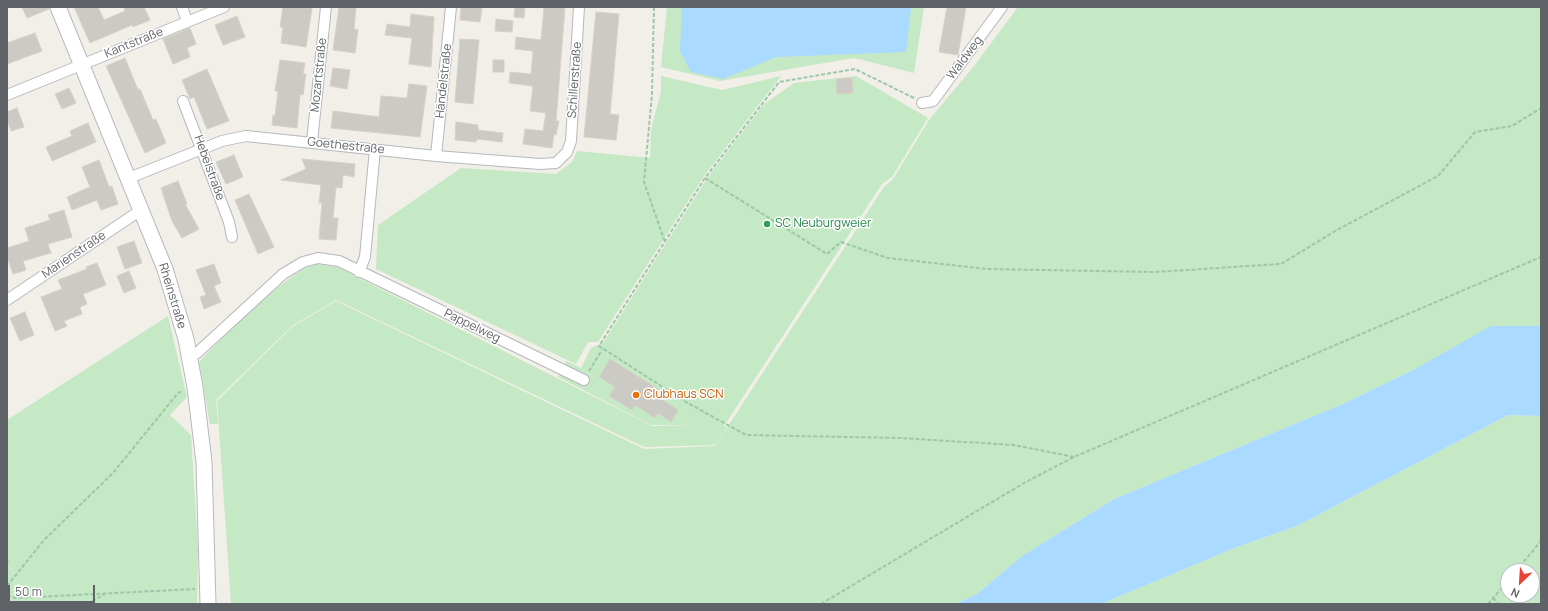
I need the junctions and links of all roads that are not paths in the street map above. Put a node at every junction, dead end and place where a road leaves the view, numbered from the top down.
1 (58, 7) edge
2 (182, 7) edge
3 (224, 7) edge
4 (326, 7) edge
5 (451, 7) edge
6 (579, 7) edge
7 (1002, 7) edge
8 (187, 21) junction
9 (81, 64) junction
10 (7, 95) edge
11 (183, 101) dead end
12 (922, 103) road end
13 (312, 142) junction
14 (375, 149) junction
15 (200, 150) junction
16 (567, 152) joint
17 (436, 156) junction
18 (129, 178) junction
19 (141, 210) junction
20 (232, 237) dead end
21 (359, 272) junction
22 (7, 300) edge
23 (189, 356) junction
24 (584, 380) road end
25 (208, 604) edge

1 - 9 main road, Rheinstraße
2 - 8 street
3 - 8 street, Kantstraße
4 - 13 street, Mozartstraße
5 - 17 street, Händelstraße
6 - 16 street, Schillerstraße
7 - 12 street, Waldweg
8 - 9 street, Kantstraße
9 - 10 street, Kantstraße
9 - 18 main road, Rheinstraße
11 - 15 street, Hebelstraße
13 - 14 street, Goethestraße
13 - 15 street, Goethestraße
14 - 17 street, Goethestraße
14 - 21 street
15 - 18 street, Goethestraße
15 - 20 street, Hebelstraße
16 - 17 street, Goethestraße
18 - 19 main road, Rheinstraße
19 - 22 street, Marienstraße
19 - 23 main road, Rheinstraße
21 - 23 street, Pappelweg
21 - 24 street, Pappelweg
23 - 25 main road, Rheinstraße

